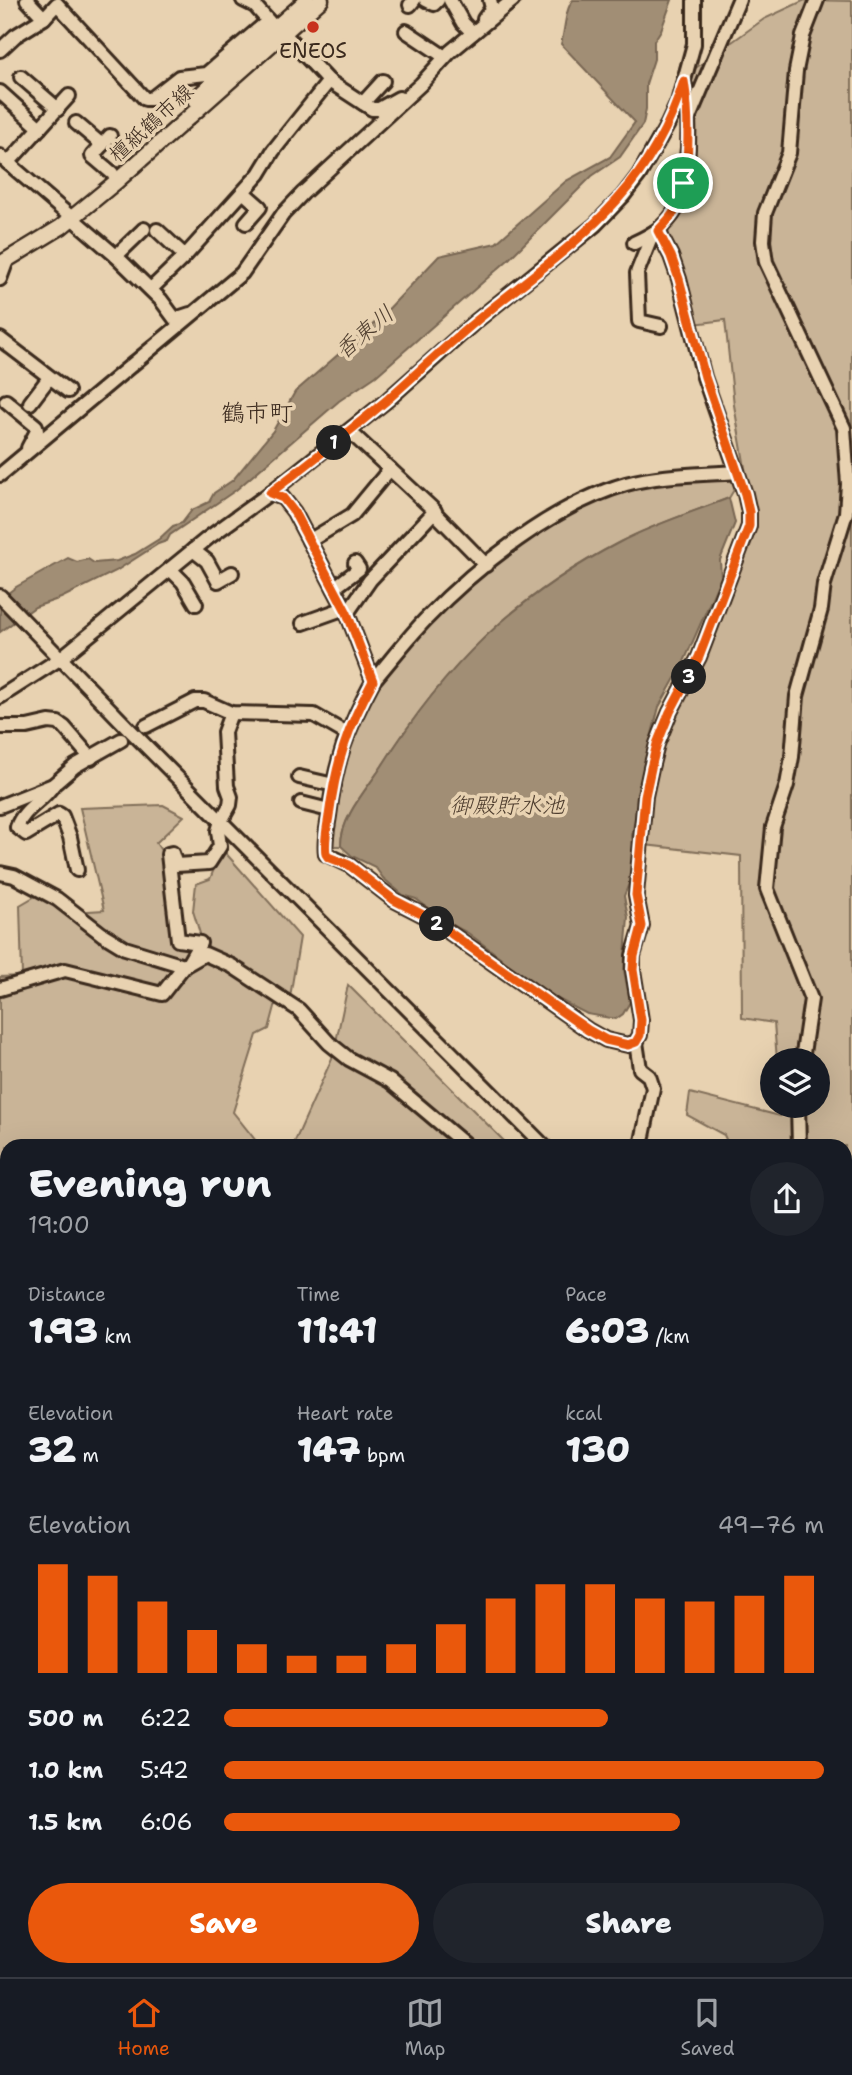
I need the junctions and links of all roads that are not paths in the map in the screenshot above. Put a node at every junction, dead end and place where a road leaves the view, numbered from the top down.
1 (27, 0) edge
2 (243, 0) edge
3 (321, 0) edge
4 (426, 0) edge
5 (438, 0) edge
6 (450, 0) edge
7 (490, 0) edge
8 (505, 0) edge
9 (513, 0) edge
10 (739, 0) edge
11 (817, 0) edge
12 (695, 2) edge
13 (300, 6) edge
14 (496, 13) junction
15 (44, 18) junction
16 (484, 23) junction
17 (276, 27) junction
18 (406, 31) dead end
19 (472, 33) junction
20 (2, 45) edge
21 (445, 57) junction
22 (21, 77) dead end
23 (209, 79) junction
24 (328, 81) junction
25 (383, 81) dead end
26 (684, 81) junction
27 (0, 92) edge
28 (69, 96) dead end
29 (409, 96) junction
30 (363, 103) junction
31 (58, 109) junction
32 (689, 118) junction
33 (76, 123) dead end
34 (40, 128) junction
35 (4, 160) edge
36 (112, 173) junction
37 (243, 192) junction
38 (68, 215) junction
39 (246, 223) dead end
40 (656, 232) junction
41 (634, 243) dead end
42 (116, 256) junction
43 (185, 256) junction
44 (2, 260) edge
45 (0, 279) edge
46 (151, 289) junction
47 (197, 312) junction
48 (661, 326) dead end
49 (0, 339) edge
50 (49, 378) junction
51 (68, 391) dead end
52 (6, 401) dead end
53 (30, 404) dead end
54 (349, 430) junction
55 (25, 454) junction
56 (0, 467) edge
57 (390, 469) junction
58 (737, 472) junction
59 (0, 475) edge
60 (276, 496) junction
61 (434, 512) junction
62 (309, 541) junction
63 (193, 550) junction
64 (355, 564) dead end
65 (486, 565) junction
66 (170, 569) junction
67 (232, 573) dead end
68 (334, 588) junction
69 (0, 596) edge
70 (196, 604) dead end
71 (346, 610) junction
72 (303, 623) dead end
73 (58, 656) junction
74 (373, 681) junction
75 (0, 697) edge
76 (231, 713) junction
77 (146, 726) dead end
78 (0, 727) edge
79 (347, 734) junction
80 (121, 740) dead end
81 (91, 758) junction
82 (299, 777) dead end
83 (53, 785) junction
84 (334, 785) junction
85 (301, 803) dead end
86 (0, 806) edge
87 (329, 810) junction
88 (220, 821) junction
89 (77, 870) dead end
90 (0, 873) edge
91 (186, 965) junction
92 (0, 989) edge
93 (636, 1042) junction
94 (804, 1048) edge
95 (798, 1118) edge
96 (459, 1139) edge
97 (537, 1139) edge
98 (642, 1139) edge
99 (799, 1139) edge

1 - 15 street
2 - 17 street
3 - 13 main road, 檀紙鶴市線
4 - 5 street
6 - 19 street
7 - 16 street
8 - 14 street
9 - 14 street
10 - 32 street
11 - 94 street
12 - 26 street
13 - 17 main road, 檀紙鶴市線
14 - 16 street
15 - 20 street
15 - 23 street
16 - 19 street
17 - 23 main road, 檀紙鶴市線
17 - 24 street
17 - 38 main road, 檀紙鶴市線
18 - 21 street
19 - 21 street
21 - 29 street
22 - 31 street
23 - 36 main road, 檀紙鶴市線
24 - 30 street
24 - 37 street
25 - 30 street
26 - 32 street
26 - 54 street
27 - 34 street
28 - 31 street
29 - 30 street
29 - 47 street
31 - 34 street
32 - 40 street
33 - 36 street
34 - 35 street
35 - 38 street
36 - 38 main road, 檀紙鶴市線
37 - 39 street
37 - 43 street
38 - 42 street
38 - 44 main road, 檀紙鶴市線
40 - 41 street
40 - 48 street
40 - 58 street
42 - 43 street
42 - 46 street
43 - 46 street
44 - 45 street
46 - 47 street
47 - 55 street
49 - 50 street
50 - 51 street
50 - 53 street
52 - 55 street
54 - 57 street
54 - 60 street
55 - 56 street
55 - 59 street
57 - 61 street
57 - 62 street
58 - 65 street
58 - 93 street
60 - 62 street
60 - 63 street
61 - 65 street
61 - 71 street
62 - 68 street
63 - 66 street
63 - 67 street
64 - 68 street
65 - 74 street
66 - 70 street
66 - 73 street
68 - 71 street
69 - 73 street
71 - 72 street
71 - 74 street
73 - 75 street
73 - 88 street
74 - 79 street
76 - 77 street
76 - 79 street
76 - 88 street
78 - 81 street
79 - 84 street
80 - 81 street
81 - 83 street
82 - 84 street
83 - 86 street
83 - 89 street
84 - 87 street
85 - 87 street
87 - 93 street
88 - 91 street
88 - 97 street
90 - 91 street
91 - 92 street
91 - 96 street
93 - 98 street
95 - 99 street

